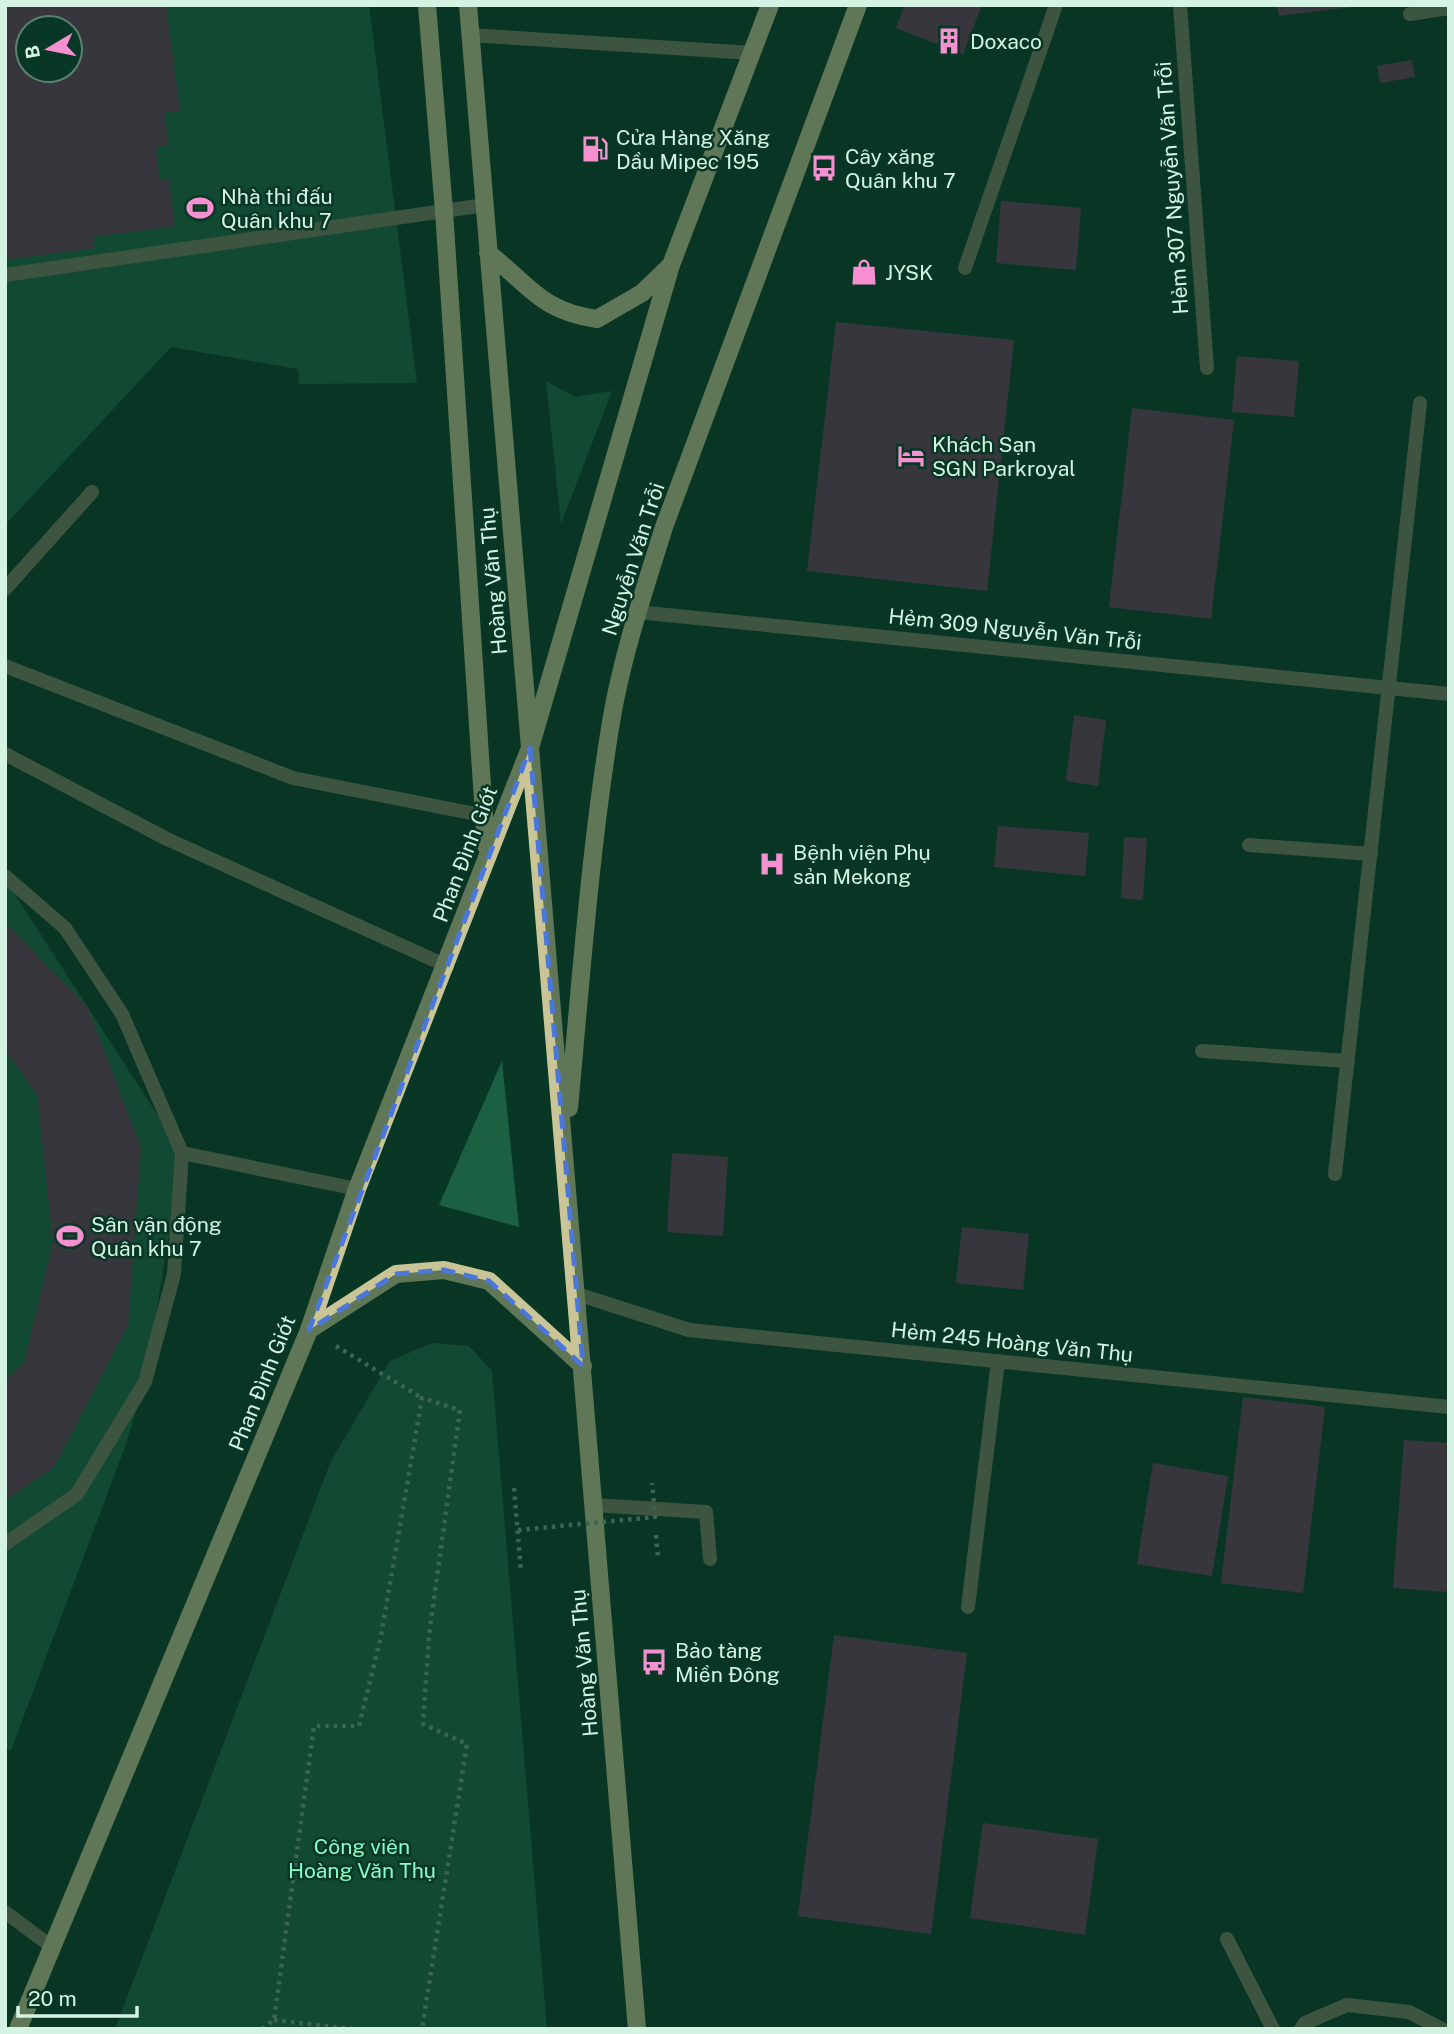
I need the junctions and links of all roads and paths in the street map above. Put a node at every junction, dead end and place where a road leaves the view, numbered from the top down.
1 (427, 5) edge
2 (468, 5) edge
3 (770, 5) edge
4 (858, 5) edge
5 (1056, 5) edge
6 (1180, 5) edge
7 (1449, 8) edge
8 (1410, 14) dead end
9 (470, 35) junction
10 (751, 53) junction
11 (485, 205) junction
12 (444, 211) junction
13 (488, 253) junction
14 (671, 265) junction
15 (965, 268) dead end
16 (5, 275) edge
17 (1207, 368) dead end
18 (1420, 403) dead end
19 (92, 492) dead end
20 (5, 590) edge
21 (637, 612) junction
22 (5, 666) edge
23 (1389, 687) junction
24 (1449, 694) edge
25 (530, 748) junction
26 (5, 754) edge
27 (486, 816) junction
28 (1249, 845) dead end
29 (1371, 854) junction
30 (486, 856) junction
31 (5, 876) edge
32 (447, 966) junction
33 (1202, 1051) dead end
34 (1348, 1061) junction
35 (182, 1153) junction
36 (565, 1153) junction
37 (1335, 1174) dead end
38 (357, 1189) junction
39 (577, 1294) junction
40 (309, 1330) junction
41 (998, 1361) junction
42 (583, 1366) junction
43 (422, 1398) junction
44 (1449, 1407) edge
45 (652, 1483) dead end
46 (514, 1488) dead end
47 (593, 1505) junction
48 (517, 1530) junction
49 (5, 1544) edge
50 (710, 1559) dead end
51 (521, 1572) dead end
52 (968, 1606) dead end
53 (5, 1912) edge
54 (1227, 1939) dead end
55 (52, 1947) junction
56 (274, 2020) junction
57 (18, 2029) edge
58 (262, 2029) edge
59 (353, 2029) edge
60 (422, 2029) edge
61 (637, 2029) edge
62 (1273, 2029) edge
63 (1301, 2029) edge
64 (1442, 2029) edge

1 - 12 main road, Hoàng Văn Thụ
2 - 9 main road, Hoàng Văn Thụ
3 - 10 main road, Nguyễn Văn Trỗi
4 - 21 main road, Nguyễn Văn Trỗi
5 - 15 street
6 - 17 street, Hẻm 307 Nguyễn Văn Trỗi
7 - 8 street
9 - 10 street
9 - 11 main road, Hoàng Văn Thụ
10 - 14 main road, Nguyễn Văn Trỗi
11 - 12 street
11 - 13 main road, Hoàng Văn Thụ
12 - 16 street
12 - 27 main road, Hoàng Văn Thụ
13 - 14 main road
13 - 25 main road, Hoàng Văn Thụ
14 - 25 main road, Nguyễn Văn Trỗi
18 - 23 street
19 - 20 street
21 - 23 street, Hẻm 309 Nguyễn Văn Trỗi
21 - 36 main road, Nguyễn Văn Trỗi
22 - 27 street
23 - 24 street, Hẻm 309 Nguyễn Văn Trỗi
23 - 29 street
25 - 30 main road, Phan Đình Giót
25 - 36 main road, Hoàng Văn Thụ
26 - 32 street
27 - 30 main road, Hoàng Văn Thụ
28 - 29 street
29 - 34 street
30 - 32 main road, Phan Đình Giót
31 - 35 street
32 - 38 main road, Phan Đình Giót
33 - 34 street
34 - 37 street
35 - 38 street
35 - 49 street
36 - 39 main road, Hoàng Văn Thụ
38 - 40 main road, Phan Đình Giót
39 - 41 street, Hẻm 245 Hoàng Văn Thụ
39 - 42 main road, Hoàng Văn Thụ
40 - 42 main road
40 - 43 path
40 - 55 main road, Phan Đình Giót
41 - 44 street, Hẻm 245 Hoàng Văn Thụ
41 - 52 street
42 - 47 main road, Hoàng Văn Thụ
43 - 56 path
43 - 60 path
45 - 48 path, bridge
46 - 48 path
47 - 50 street
47 - 61 main road, Hoàng Văn Thụ
48 - 51 path
53 - 55 street
54 - 62 street
55 - 57 main road, Phan Đình Giót
56 - 58 path
56 - 59 path
63 - 64 street

